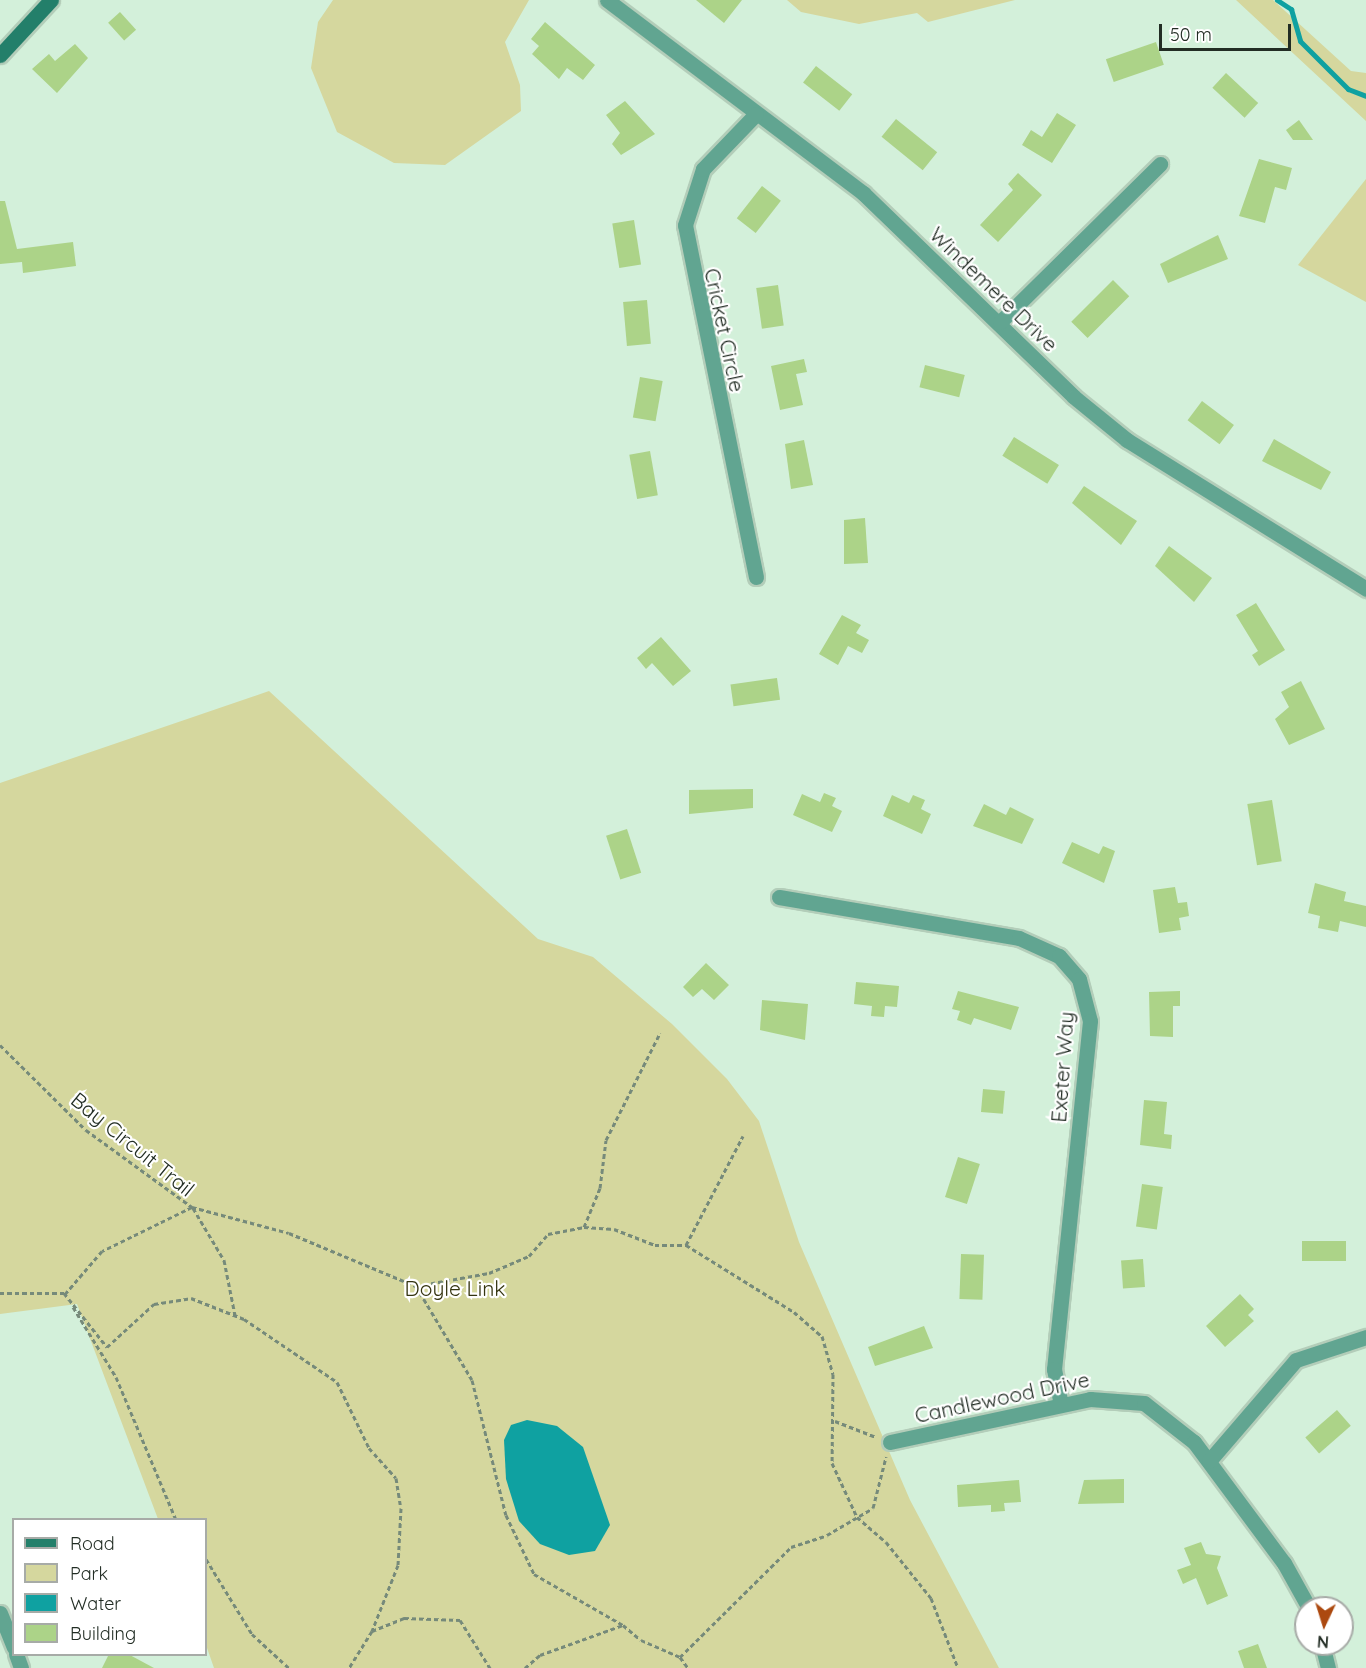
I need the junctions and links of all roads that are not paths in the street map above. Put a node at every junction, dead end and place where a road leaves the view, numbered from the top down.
1 (51, 0) edge
2 (607, 0) edge
3 (0, 55) edge
4 (756, 114) junction
5 (1160, 164) dead end
6 (1000, 322) junction
7 (756, 577) dead end
8 (1366, 589) edge
9 (779, 897) dead end
10 (1366, 1338) edge
11 (1061, 1404) junction
12 (890, 1442) road end
13 (1209, 1461) junction
14 (1301, 1596) edge
15 (0, 1613) edge
16 (12, 1642) edge

1 - 3 main road
2 - 4 street, Windemere Drive
4 - 6 street, Windemere Drive
4 - 7 street, Cricket Circle
5 - 6 street
6 - 8 street, Windemere Drive
9 - 11 street, Exeter Way
10 - 13 street
11 - 12 street, Candlewood Drive
11 - 13 street, Candlewood Drive
13 - 14 street, Candlewood Drive
15 - 16 street

